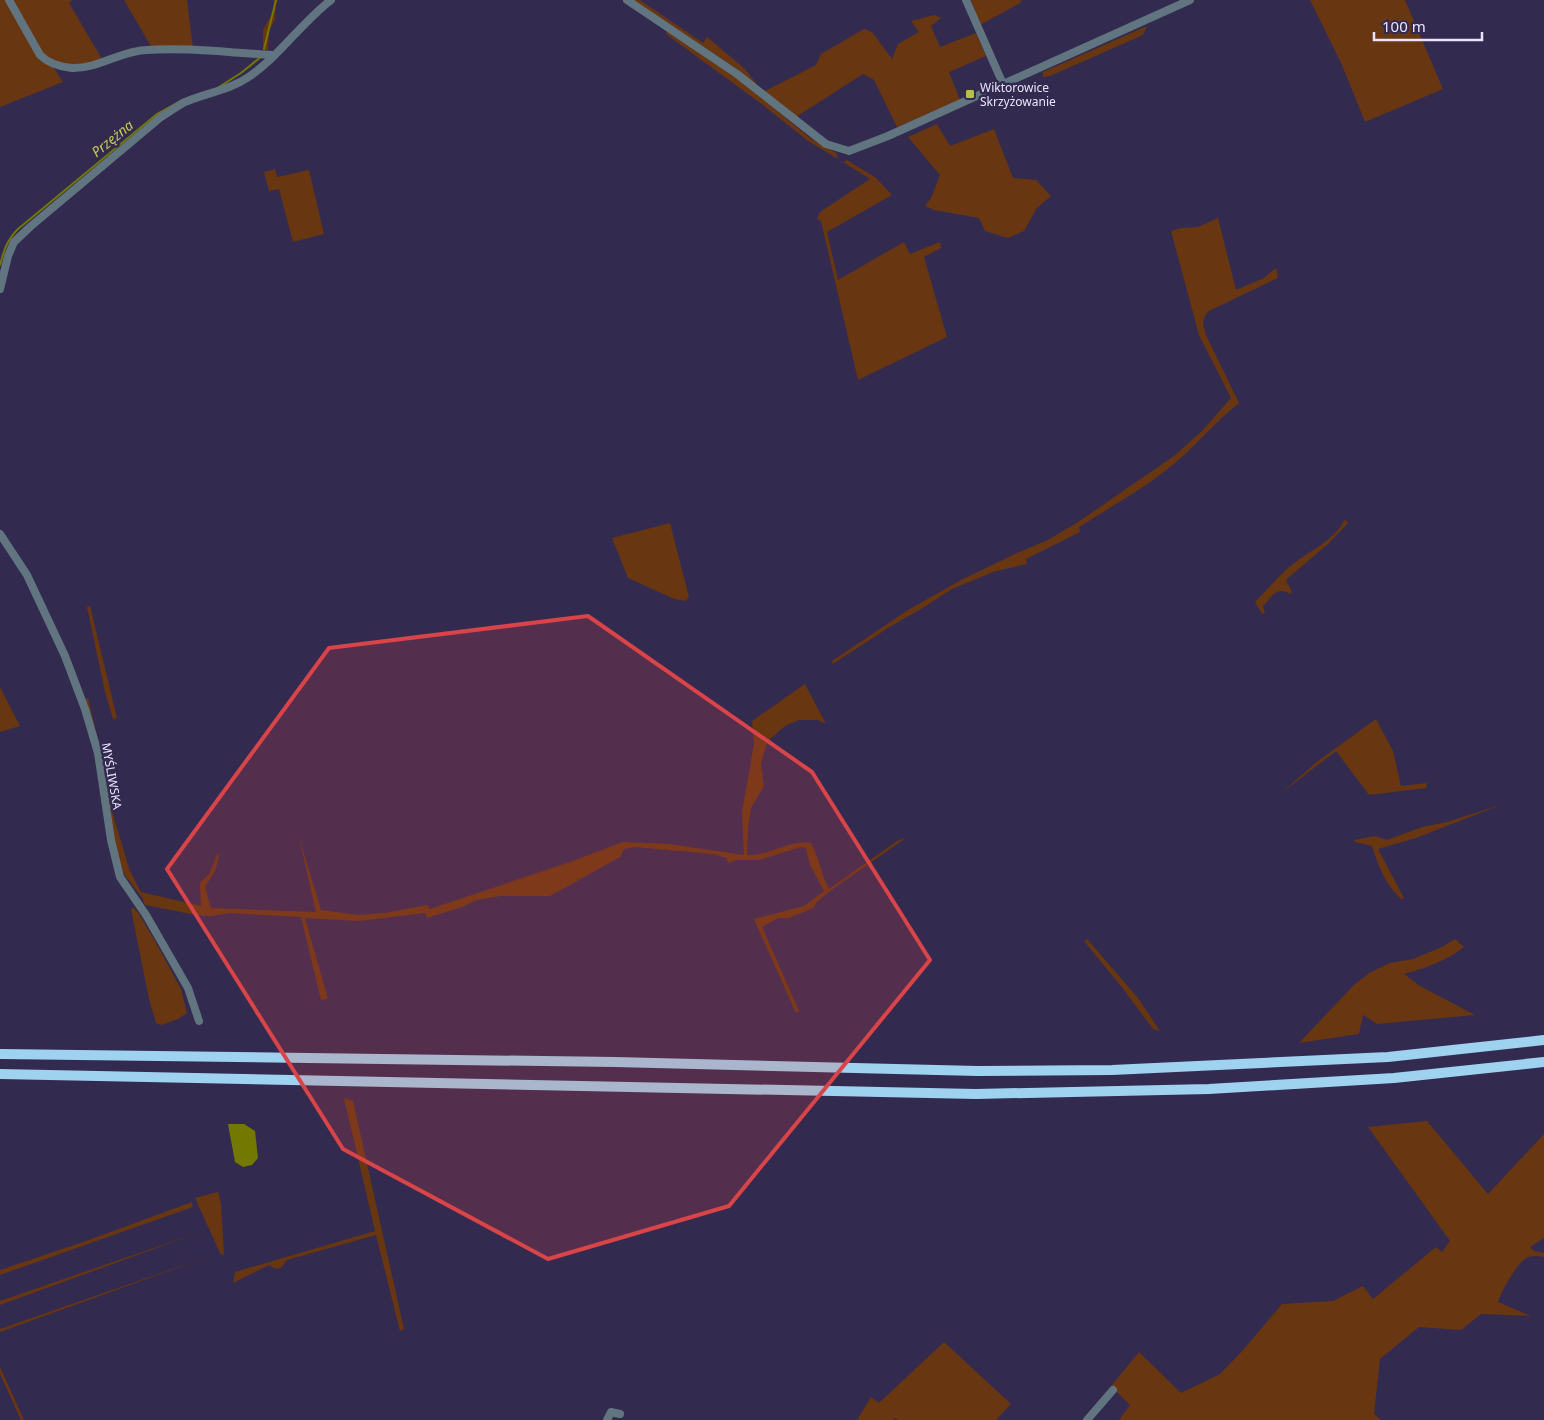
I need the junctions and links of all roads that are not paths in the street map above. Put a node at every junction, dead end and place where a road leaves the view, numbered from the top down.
1 (9, 0) edge
2 (331, 0) edge
3 (627, 0) edge
4 (966, 0) edge
5 (1190, 0) edge
6 (273, 55) junction
7 (1003, 84) junction
8 (0, 289) edge
9 (0, 534) edge
10 (199, 1022) dead end
11 (1544, 1040) edge
12 (0, 1054) edge
13 (1544, 1062) edge
14 (0, 1074) edge
15 (1113, 1390) dead end
16 (620, 1414) dead end
17 (607, 1420) edge
18 (1087, 1420) edge

1 - 6 street
2 - 6 street
3 - 7 street
4 - 7 street
5 - 7 street
6 - 8 street
9 - 10 street, MYŚLIWSKA
11 - 12 highway
13 - 14 highway
15 - 18 street
16 - 17 street

